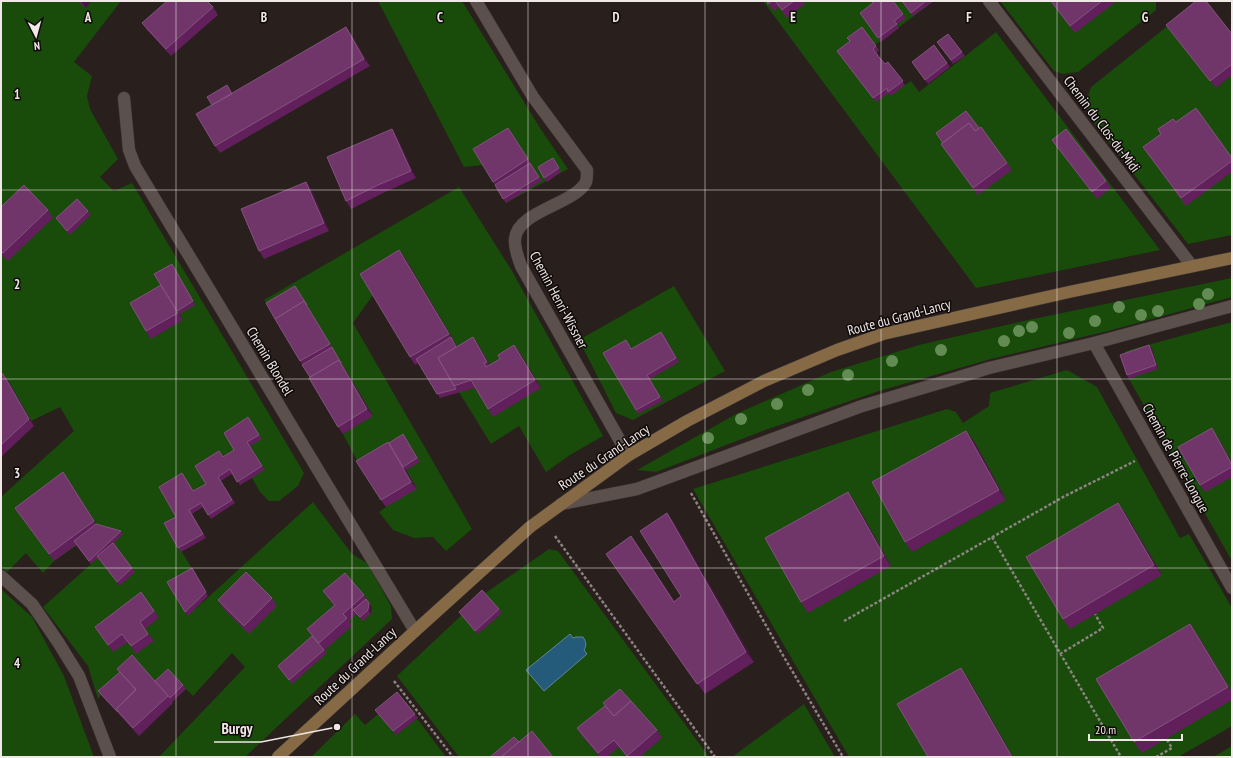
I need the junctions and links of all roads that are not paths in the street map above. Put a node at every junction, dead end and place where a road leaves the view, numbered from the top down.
1 (476, 1) edge
2 (989, 1) edge
3 (124, 98) dead end
4 (1232, 258) edge
5 (1192, 266) junction
6 (1232, 306) edge
7 (1094, 343) junction
8 (629, 455) junction
9 (561, 504) junction
10 (1, 576) edge
11 (1232, 588) edge
12 (415, 631) junction
13 (110, 757) edge
14 (278, 757) edge

1 - 8 street, Chemin Henri-Wissner
2 - 5 street, Chemin du Clos-du-Midi
3 - 12 street, Chemin Blondel
4 - 5 street, Route du Grand-Lancy
5 - 8 street, Route du Grand-Lancy
6 - 7 street, Route du Grand-Lancy
7 - 9 street, Route du Grand-Lancy
7 - 11 street, Chemin de Pierre-Longue
8 - 9 street, Route du Grand-Lancy
9 - 12 street, Route du Grand-Lancy
10 - 13 street
12 - 14 street, Route du Grand-Lancy

